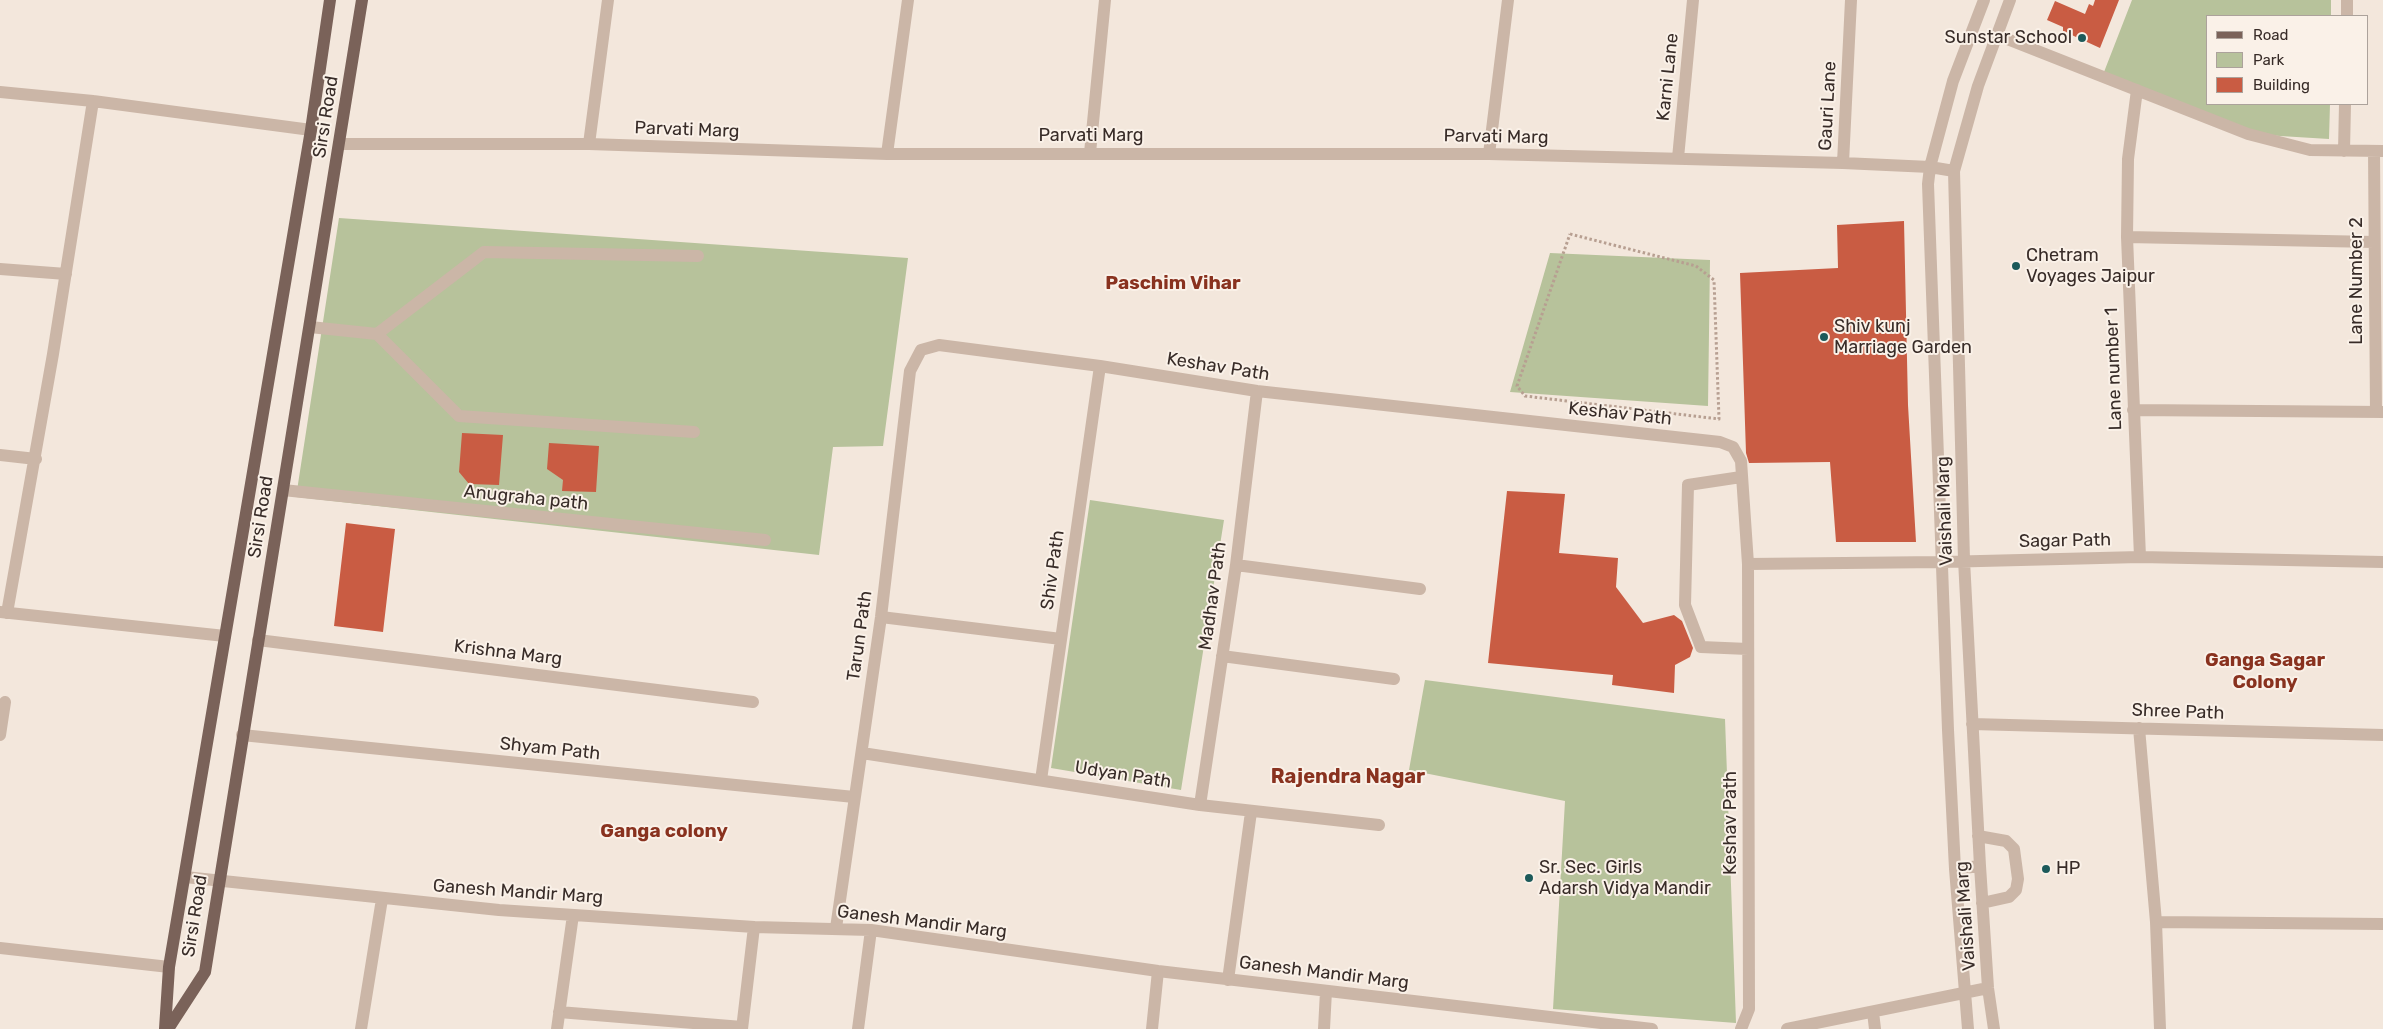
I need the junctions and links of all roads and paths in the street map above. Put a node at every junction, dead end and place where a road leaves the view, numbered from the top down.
1 (330, 0) edge
2 (362, 0) edge
3 (608, 0) edge
4 (908, 0) edge
5 (1105, 0) edge
6 (1508, 0) edge
7 (1693, 0) edge
8 (1852, 0) edge
9 (1984, 0) edge
10 (2010, 0) edge
11 (2348, 0) edge
12 (2347, 15) edge
13 (1997, 35) junction
14 (2137, 90) junction
15 (0, 92) edge
16 (93, 101) junction
17 (2345, 105) edge
18 (311, 130) junction
19 (339, 144) junction
20 (589, 144) junction
21 (2344, 150) junction
22 (2379, 151) edge
23 (1090, 153) junction
24 (887, 154) junction
25 (1489, 154) junction
26 (1678, 158) junction
27 (1843, 163) junction
28 (1930, 167) junction
29 (1954, 171) junction
30 (2127, 237) junction
31 (2374, 242) junction
32 (698, 256) dead end
33 (0, 269) edge
34 (66, 274) junction
35 (310, 327) junction
36 (377, 334) junction
37 (922, 350) joint
38 (1100, 366) junction
39 (1257, 391) junction
40 (2133, 410) junction
41 (2379, 412) edge
42 (1719, 419) joint
43 (694, 432) dead end
44 (0, 455) edge
45 (36, 459) junction
46 (1741, 477) junction
47 (283, 490) junction
48 (765, 540) dead end
49 (2140, 557) junction
50 (1964, 560) junction
51 (1941, 562) junction
52 (2383, 562) edge
53 (1748, 564) junction
54 (1236, 565) junction
55 (1420, 589) dead end
56 (4, 613) edge
57 (881, 618) junction
58 (225, 636) junction
59 (1061, 639) junction
60 (258, 640) junction
61 (1748, 649) junction
62 (1222, 656) junction
63 (1394, 679) dead end
64 (5, 702) dead end
65 (753, 702) dead end
66 (1972, 724) junction
67 (2139, 728) junction
68 (0, 735) edge
69 (242, 735) junction
70 (2383, 735) edge
71 (862, 752) junction
72 (1040, 780) junction
73 (854, 797) junction
74 (1200, 806) junction
75 (1251, 812) junction
76 (1379, 825) dead end
77 (1978, 836) junction
78 (1980, 866) junction
79 (1955, 869) junction
80 (185, 877) junction
81 (218, 880) junction
82 (382, 899) junction
83 (1982, 903) junction
84 (573, 915) junction
85 (2156, 922) junction
86 (2383, 924) edge
87 (754, 927) junction
88 (836, 928) junction
89 (871, 930) junction
90 (0, 948) edge
91 (170, 967) junction
92 (1158, 971) junction
93 (1228, 980) junction
94 (1988, 988) junction
95 (1326, 991) junction
96 (1964, 993) junction
97 (559, 1012) junction
98 (1873, 1012) junction
99 (742, 1028) edge
100 (167, 1029) edge
101 (361, 1029) edge
102 (557, 1029) edge
103 (858, 1029) edge
104 (1152, 1029) edge
105 (1324, 1029) edge
106 (1652, 1029) edge
107 (1741, 1029) edge
108 (1787, 1029) edge
109 (1875, 1029) edge
110 (1968, 1029) edge
111 (1994, 1029) edge
112 (2160, 1029) edge

1 - 18 main road, Sirsi Road
2 - 19 main road, Sirsi Road
3 - 20 street
4 - 24 street
5 - 23 street
6 - 25 street
7 - 26 street, Karni Lane
8 - 27 street, Gauri Lane
9 - 28 street, Vaishali Marg
10 - 13 street, Vaishali Marg
11 - 12 street
13 - 14 street
13 - 29 street, Vaishali Marg
14 - 21 street
14 - 30 street, Lane number 1
15 - 16 street
16 - 18 street
16 - 34 street
17 - 21 street
18 - 58 main road, Sirsi Road
19 - 20 street, Parvati Marg
19 - 35 main road, Sirsi Road
20 - 24 street, Parvati Marg
21 - 22 street
22 - 31 street, Lane Number 2
23 - 24 street, Parvati Marg
23 - 25 street, Parvati Marg
25 - 26 street, Parvati Marg
26 - 27 street, Parvati Marg
27 - 28 street, Gauri Lane
28 - 29 street, Gauri Lane
28 - 51 street, Vaishali Marg
29 - 50 street, Vaishali Marg
30 - 31 street
30 - 40 street, Lane number 1
31 - 41 street, Lane Number 2
32 - 36 street
33 - 34 street
34 - 45 street
35 - 36 street
35 - 47 main road, Sirsi Road
36 - 43 street
37 - 38 street, Keshav Path
37 - 57 street, Tarun Path
38 - 39 street, Keshav Path
38 - 59 street, Shiv Path
39 - 46 street, Keshav Path
39 - 54 street, Madhav Path
40 - 41 street
40 - 49 street, Lane number 1
42 - 42 path
44 - 45 street
45 - 56 street
46 - 53 street, Keshav Path
46 - 61 street
47 - 48 street, Anugraha path
47 - 60 main road, Sirsi Road
49 - 50 street, Sagar Path
49 - 52 street, Sagar Path
50 - 51 street, Sagar Path
50 - 66 street, Vaishali Marg
51 - 53 street, Sagar Path
51 - 79 street, Vaishali Marg
53 - 61 street, Keshav Path
54 - 55 street
54 - 62 street, Madhav Path
56 - 58 street
57 - 59 street
57 - 71 street, Tarun Path
58 - 80 main road, Sirsi Road
59 - 72 street, Shiv Path
60 - 65 street, Krishna Marg
60 - 69 main road, Sirsi Road
61 - 107 street, Keshav Path
62 - 63 street
62 - 74 street, Madhav Path
64 - 68 street
66 - 67 street, Shree Path
66 - 77 street, Vaishali Marg
67 - 70 street, Shree Path
67 - 85 street
69 - 73 street, Shyam Path
69 - 81 main road, Sirsi Road
71 - 72 street, Udyan Path
71 - 73 street, Tarun Path
72 - 74 street, Udyan Path
73 - 88 street, Tarun Path
74 - 75 street, Udyan Path
75 - 76 street, Udyan Path
75 - 93 street
77 - 78 street, Vaishali Marg
77 - 83 street
78 - 79 street
78 - 83 street, Vaishali Marg
79 - 96 street, Vaishali Marg
80 - 81 street, Ganesh Mandir Marg
80 - 91 main road, Sirsi Road
81 - 82 street, Ganesh Mandir Marg
81 - 100 main road, Sirsi Road
82 - 84 street, Ganesh Mandir Marg
82 - 101 street
83 - 94 street, Vaishali Marg
84 - 87 street, Ganesh Mandir Marg
84 - 97 street
85 - 86 street
85 - 112 street
87 - 88 street, Ganesh Mandir Marg
87 - 99 street
88 - 89 street, Ganesh Mandir Marg
89 - 92 street, Ganesh Mandir Marg
89 - 103 street
90 - 91 street
91 - 100 main road, Sirsi Road
92 - 93 street, Ganesh Mandir Marg
92 - 104 street
93 - 95 street, Ganesh Mandir Marg
94 - 96 street
94 - 111 street, Vaishali Marg
95 - 105 street
95 - 106 street, Ganesh Mandir Marg
96 - 98 street
96 - 110 street, Vaishali Marg
97 - 99 street
97 - 102 street
98 - 108 street
98 - 109 street

